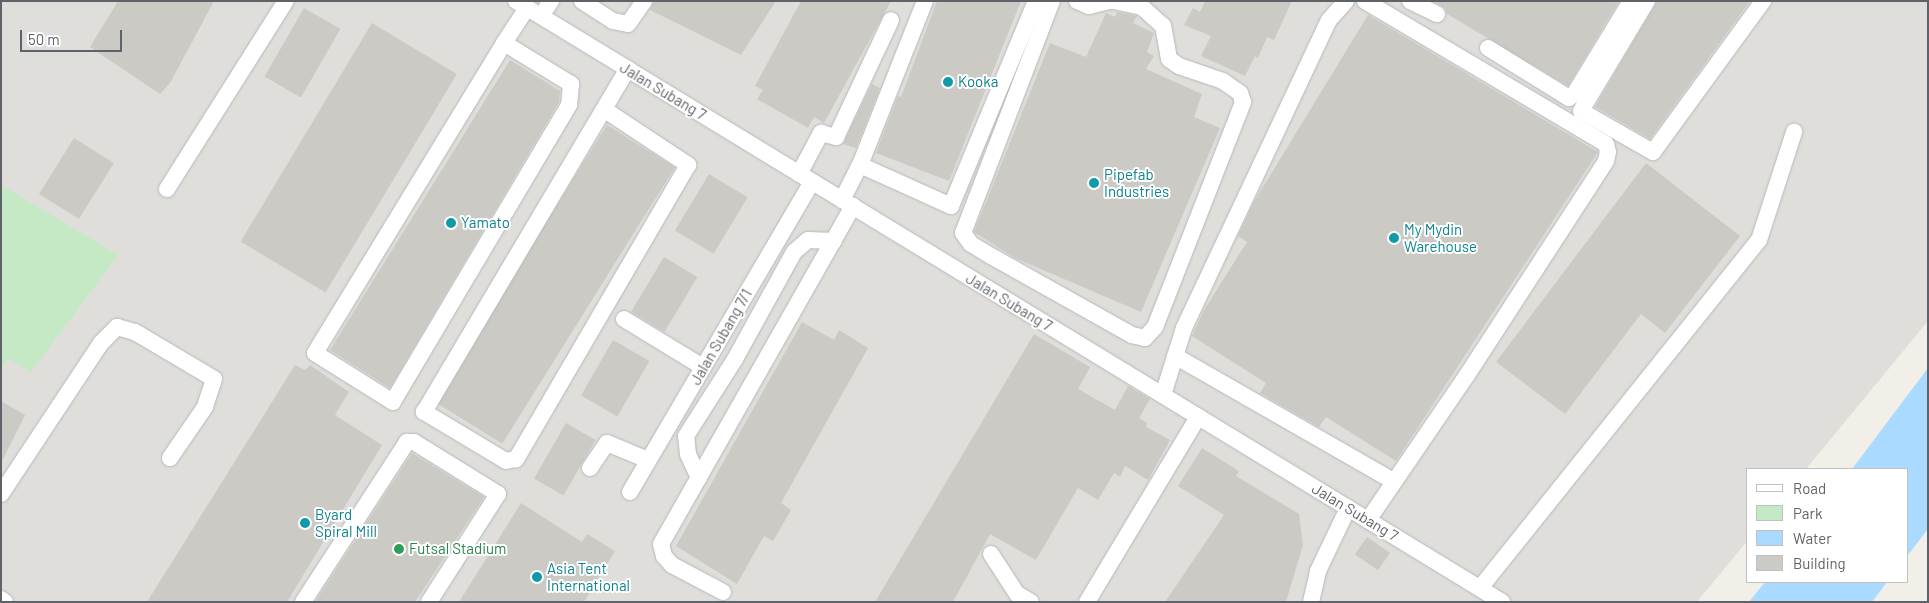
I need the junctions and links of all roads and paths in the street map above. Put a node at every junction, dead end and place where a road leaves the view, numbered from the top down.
1 (286, 1) edge
2 (551, 1) edge
3 (582, 1) edge
4 (644, 1) edge
5 (925, 1) edge
6 (1036, 1) edge
7 (1052, 1) edge
8 (1077, 1) edge
9 (1109, 1) edge
10 (1113, 1) edge
11 (1346, 1) edge
12 (1365, 1) edge
13 (1410, 1) edge
14 (1631, 1) edge
15 (1646, 1) edge
16 (1763, 1) edge
17 (522, 4) edge
18 (1437, 14) dead end
19 (541, 16) junction
20 (891, 20) dead end
21 (504, 44) junction
22 (1488, 48) dead end
23 (628, 69) junction
24 (605, 110) junction
25 (1794, 132) dead end
26 (860, 165) junction
27 (806, 178) junction
28 (167, 189) dead end
29 (848, 203) junction
30 (834, 240) junction
31 (624, 319) dead end
32 (1176, 356) junction
33 (703, 367) junction
34 (1163, 396) junction
35 (1198, 417) junction
36 (170, 458) dead end
37 (648, 460) junction
38 (590, 468) dead end
39 (699, 478) junction
40 (1393, 481) junction
41 (630, 492) dead end
42 (1, 494) edge
43 (1348, 508) junction
44 (1368, 520) junction
45 (991, 554) dead end
46 (1480, 588) junction
47 (723, 592) dead end
48 (1, 599) edge
49 (1313, 601) edge
50 (5, 602) edge
51 (303, 602) edge
52 (429, 602) edge
53 (1031, 602) edge
54 (1087, 602) edge
55 (1502, 602) edge

1 - 28 street
2 - 19 street
3 - 4 street
5 - 26 street
6 - 26 street
7 - 10 street
8 - 9 street
11 - 32 street
12 - 40 street
13 - 18 street
14 - 22 street
15 - 16 street
17 - 19 street, Jalan Subang 7
17 - 21 street
19 - 23 street, Jalan Subang 7
20 - 27 street, Jalan Subang 7/1
21 - 21 street
23 - 24 street
23 - 27 street, Jalan Subang 7
24 - 24 street
25 - 46 street
26 - 29 street
27 - 29 street, Jalan Subang 7
27 - 33 street, Jalan Subang 7/1
29 - 30 street
29 - 34 street, Jalan Subang 7
30 - 39 street
30 - 39 street
31 - 33 street
32 - 34 street
32 - 40 street
33 - 37 street, Jalan Subang 7/1
34 - 35 street, Jalan Subang 7
35 - 43 street, Jalan Subang 7
35 - 54 street
36 - 42 street
37 - 38 street
37 - 41 street, Jalan Subang 7/1
39 - 47 street
40 - 44 street
43 - 44 street, Jalan Subang 7
43 - 49 street
44 - 46 street, Jalan Subang 7
45 - 53 street
46 - 55 street, Jalan Subang 7
48 - 50 street
51 - 52 street

